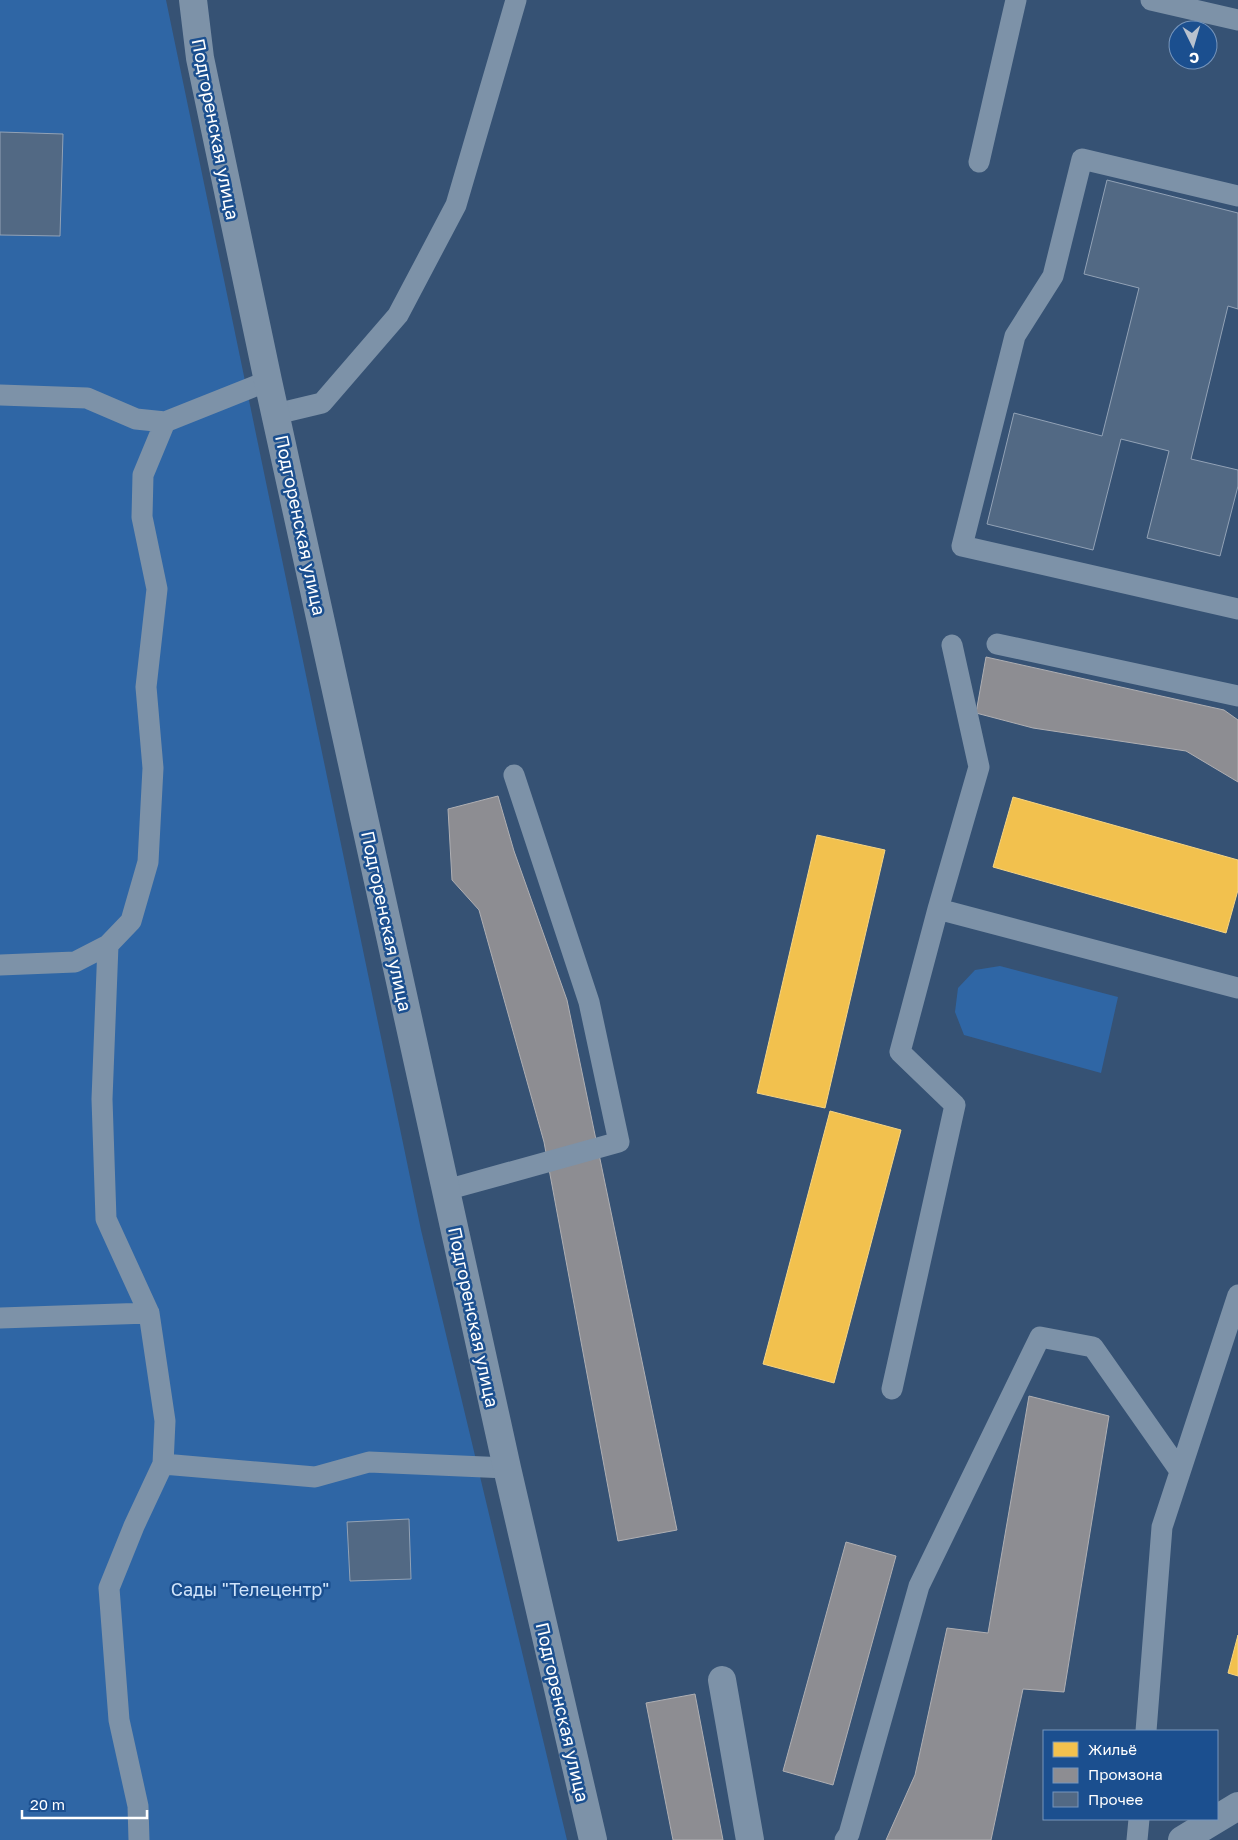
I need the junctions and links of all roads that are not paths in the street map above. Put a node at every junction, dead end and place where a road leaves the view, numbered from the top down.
1 (193, 0) edge
2 (516, 0) edge
3 (1016, 0) edge
4 (1151, 0) edge
5 (1238, 20) edge
6 (979, 162) dead end
7 (1238, 196) edge
8 (268, 381) junction
9 (0, 395) edge
10 (276, 414) junction
11 (165, 422) junction
12 (1238, 610) edge
13 (997, 644) dead end
14 (952, 645) dead end
15 (1238, 696) edge
16 (514, 775) dead end
17 (938, 908) junction
18 (108, 945) junction
19 (0, 965) edge
20 (1238, 988) edge
21 (446, 1190) junction
22 (1238, 1295) edge
23 (149, 1313) junction
24 (0, 1318) edge
25 (892, 1390) dead end
26 (163, 1464) junction
27 (507, 1468) junction
28 (1180, 1471) junction
29 (722, 1680) dead end
30 (1146, 1730) edge
31 (1238, 1806) edge
32 (1218, 1818) edge
33 (1139, 1820) edge
34 (1215, 1820) edge
35 (139, 1840) edge
36 (593, 1840) edge
37 (750, 1840) edge
38 (845, 1840) edge
39 (1138, 1840) edge
40 (1182, 1840) edge

1 - 8 street, Подгоренская улица
2 - 10 lane
3 - 6 lane
4 - 5 lane
7 - 12 lane
8 - 10 street, Подгоренская улица
8 - 11 lane
9 - 11 lane
10 - 21 street, Подгоренская улица
11 - 18 lane
13 - 15 lane
14 - 17 lane
16 - 21 lane
17 - 20 lane
17 - 25 lane
18 - 19 lane
18 - 23 lane
21 - 27 street, Подгоренская улица
22 - 28 lane
23 - 24 lane
23 - 26 lane
26 - 27 lane
26 - 35 lane
27 - 36 street, Подгоренская улица
28 - 30 lane
28 - 38 lane
29 - 37 street
31 - 32 street
33 - 39 lane
34 - 40 street

